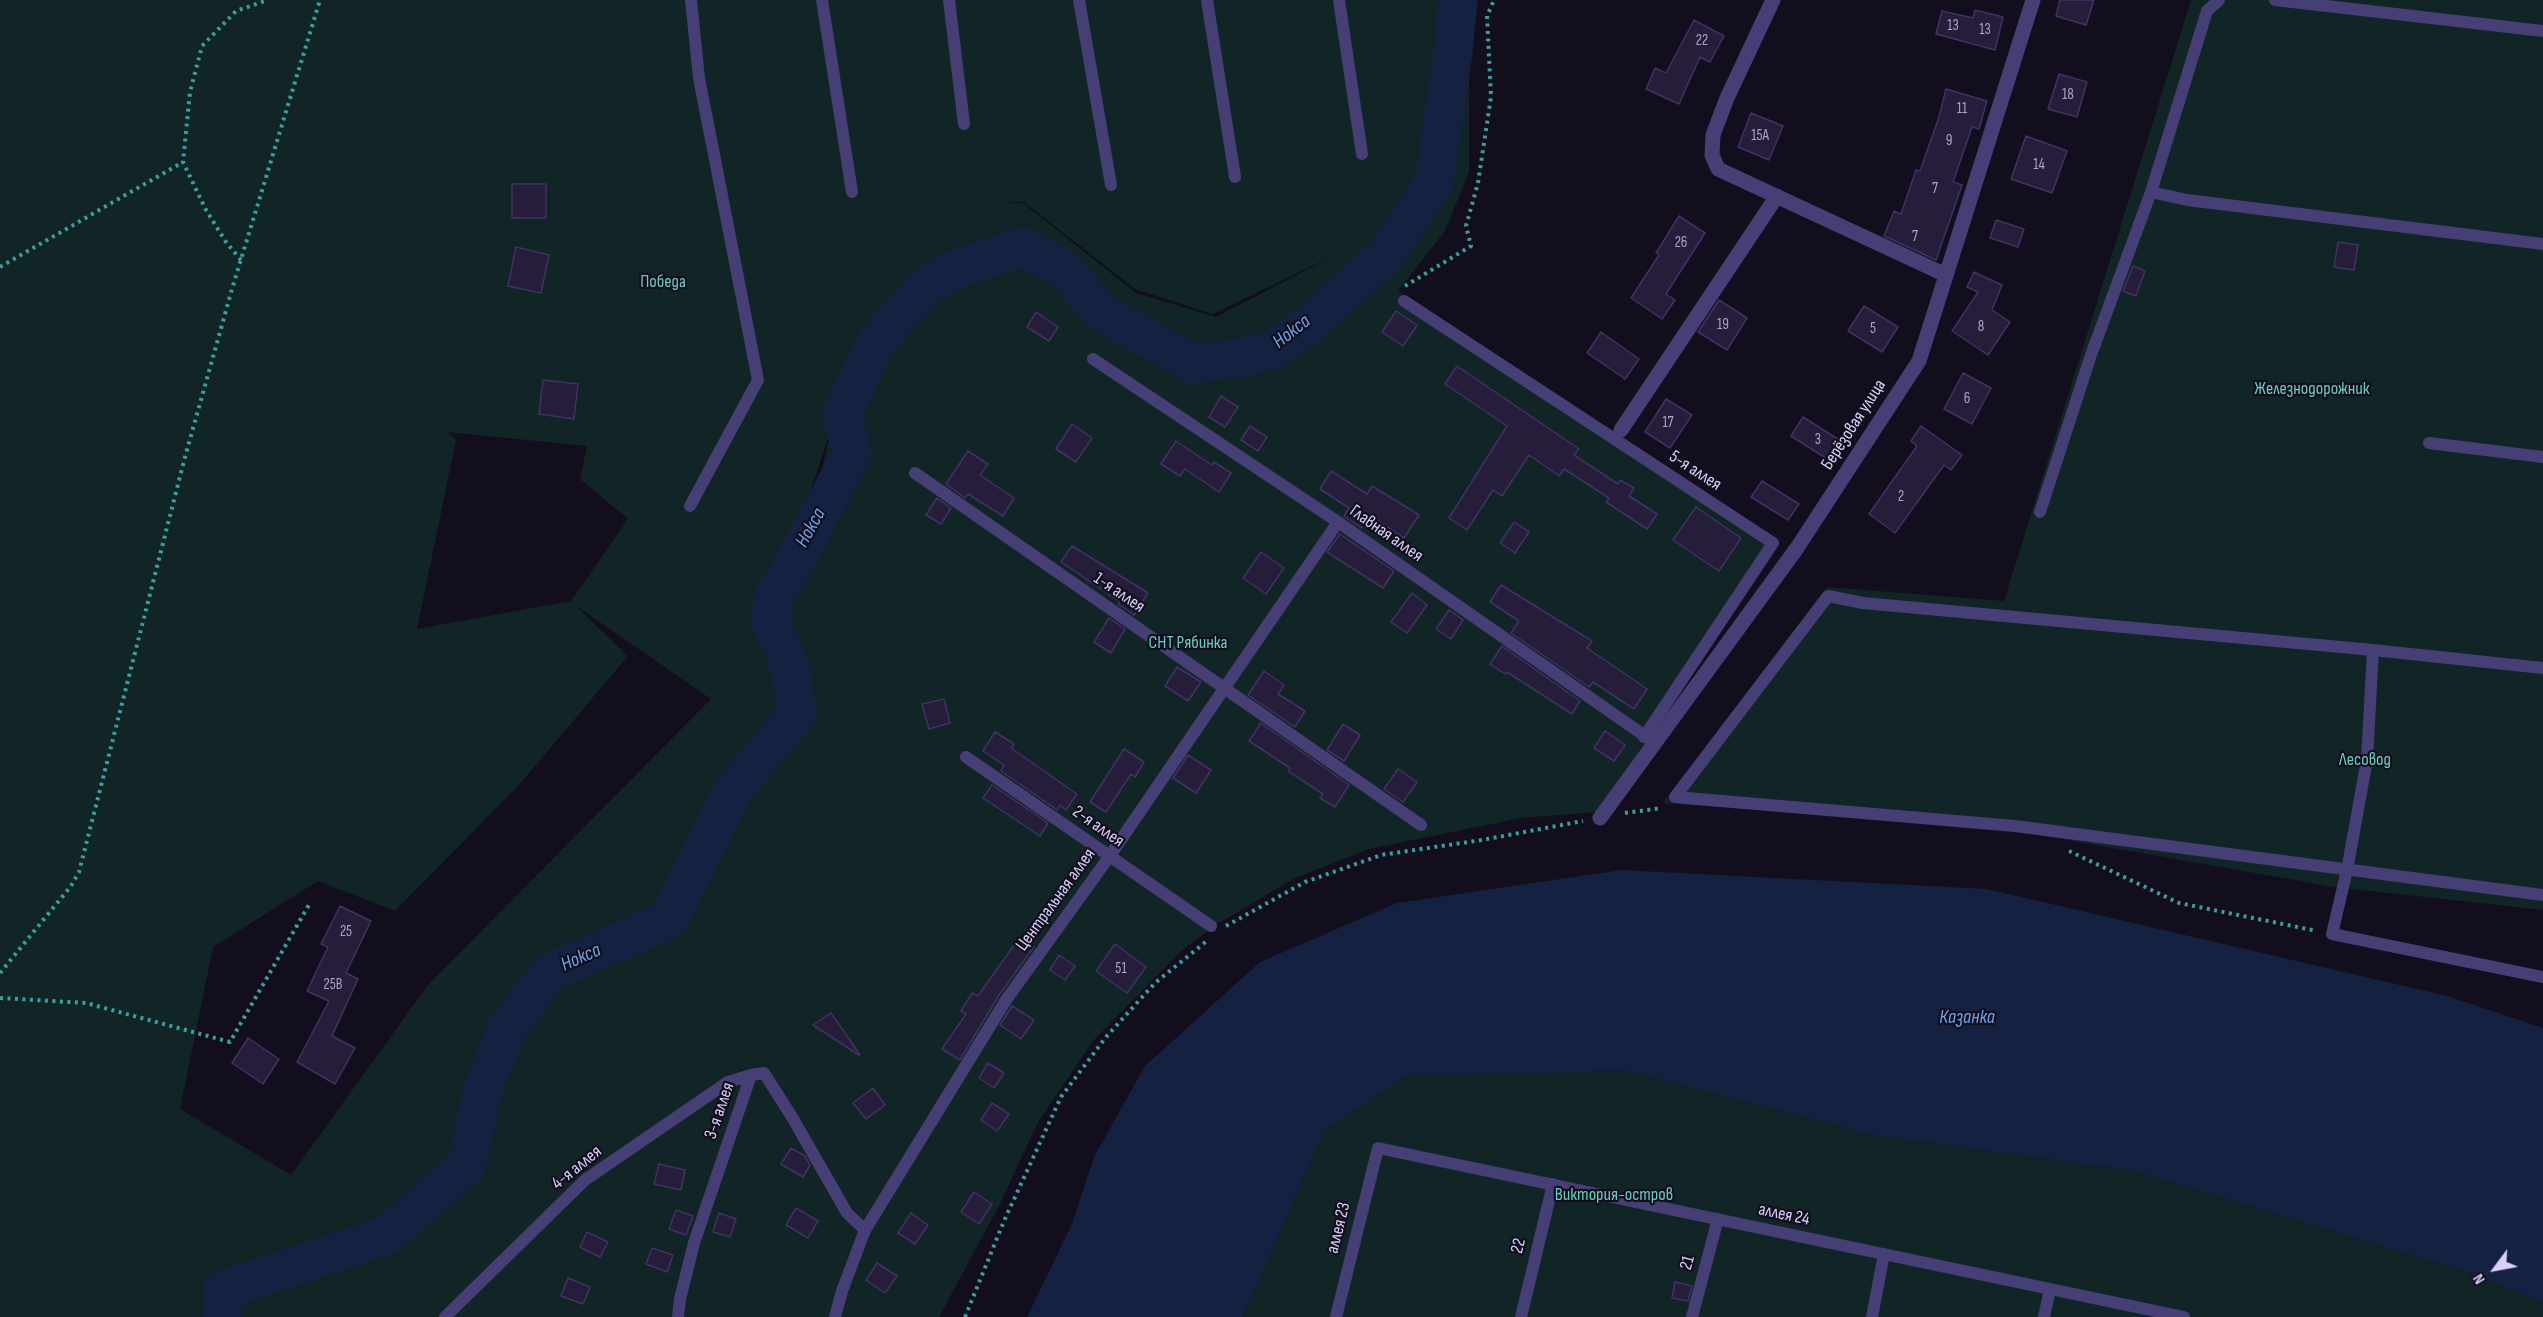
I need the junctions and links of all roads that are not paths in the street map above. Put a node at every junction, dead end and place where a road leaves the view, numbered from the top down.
1 (691, 0) edge
2 (822, 0) edge
3 (949, 0) edge
4 (1079, 0) edge
5 (1208, 0) edge
6 (1339, 0) edge
7 (1773, 0) edge
8 (2033, 0) edge
9 (2219, 0) edge
10 (2275, 0) edge
11 (2543, 31) edge
12 (964, 124) dead end
13 (1362, 154) dead end
14 (1235, 177) dead end
15 (1111, 185) dead end
16 (852, 192) dead end
17 (2151, 192) junction
18 (1777, 196) junction
19 (2543, 244) edge
20 (1946, 275) junction
21 (1404, 301) dead end
22 (1093, 359) dead end
23 (1621, 430) dead end
24 (2429, 443) dead end
25 (2543, 456) edge
26 (915, 473) dead end
27 (690, 506) dead end
28 (2040, 512) dead end
29 (1338, 522) junction
30 (2373, 650) junction
31 (2543, 668) edge
32 (1224, 687) junction
33 (1649, 740) junction
34 (966, 757) dead end
35 (1600, 818) road end
36 (1421, 825) dead end
37 (1109, 857) junction
38 (2347, 870) junction
39 (2543, 896) edge
40 (1211, 926) dead end
41 (2543, 977) edge
42 (751, 1075) junction
43 (1378, 1148) joint
44 (1553, 1184) junction
45 (1718, 1219) junction
46 (865, 1230) junction
47 (1884, 1254) junction
48 (2050, 1289) junction
49 (445, 1317) edge
50 (678, 1317) edge
51 (835, 1317) edge
52 (1336, 1317) edge
53 (1521, 1317) edge
54 (1692, 1317) edge
55 (1872, 1317) edge
56 (2044, 1317) edge
57 (2184, 1317) edge

1 - 27 lane
2 - 16 lane
3 - 12 lane
4 - 15 lane
5 - 14 lane
6 - 13 lane
7 - 18 street
8 - 20 street, Берёзовая улица
9 - 17 lane
10 - 11 lane
17 - 19 lane
17 - 28 lane
18 - 20 street
18 - 23 street
20 - 33 street, Берёзовая улица
21 - 33 lane, 5-я аллея
22 - 29 lane, Главная аллея
24 - 25 lane
26 - 32 lane, 1-я аллея
29 - 32 lane, Центральная аллея
29 - 33 lane, Главная аллея
30 - 31 lane
30 - 38 lane
30 - 38 lane
32 - 36 lane, 1-я аллея
32 - 37 lane, Центральная аллея
33 - 35 street, Берёзовая улица
34 - 37 lane, 2-я аллея
37 - 40 lane, 2-я аллея
37 - 46 lane, Центральная аллея
38 - 39 lane
38 - 41 lane
42 - 46 lane, 3-я аллея
42 - 49 lane, 4-я аллея
42 - 50 lane, 3-я аллея
43 - 44 lane, аллея 24
43 - 52 lane, аллея 23
44 - 45 lane, аллея 24
44 - 53 lane, 22
45 - 47 lane, аллея 24
45 - 54 lane, 21
46 - 51 lane, Центральная аллея
47 - 48 lane, аллея 24
47 - 55 lane
48 - 56 lane
48 - 57 lane, аллея 24

